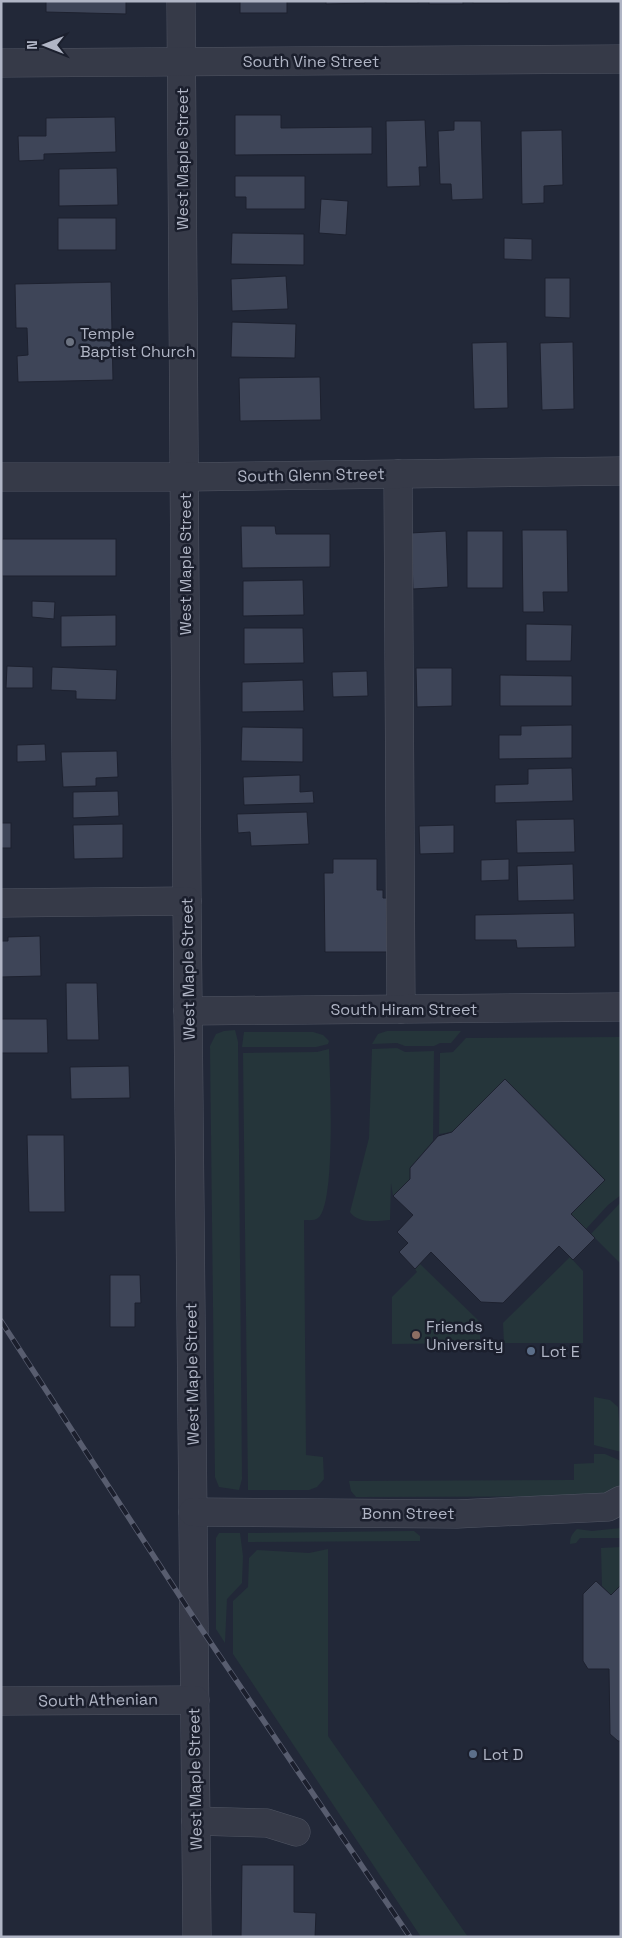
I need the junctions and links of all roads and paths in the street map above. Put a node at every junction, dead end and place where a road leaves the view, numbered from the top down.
1 (181, 1) edge
2 (621, 59) edge
3 (182, 62) junction
4 (1, 63) edge
5 (621, 471) edge
6 (398, 474) junction
7 (1, 477) edge
8 (185, 477) junction
9 (187, 901) junction
10 (1, 903) edge
11 (621, 1007) edge
12 (401, 1009) junction
13 (188, 1011) junction
14 (621, 1500) edge
15 (193, 1512) junction
16 (194, 1700) junction
17 (1, 1701) edge
18 (196, 1821) junction
19 (296, 1832) dead end
20 (197, 1937) edge

1 - 3 street, West Maple Street
2 - 3 street, South Vine Street
3 - 4 street, South Vine Street
3 - 8 street, West Maple Street
5 - 6 street, South Glenn Street
6 - 8 street, South Glenn Street
6 - 12 street
7 - 8 street, South Glenn Street
8 - 9 street, West Maple Street
9 - 10 street
9 - 13 street, West Maple Street
11 - 12 street, South Hiram Street
12 - 13 street, South Hiram Street
13 - 15 street, West Maple Street
14 - 15 street, Bonn Street
15 - 16 street, West Maple Street
16 - 17 street, South Athenian
16 - 18 street, West Maple Street
18 - 19 street
18 - 20 street, West Maple Street

